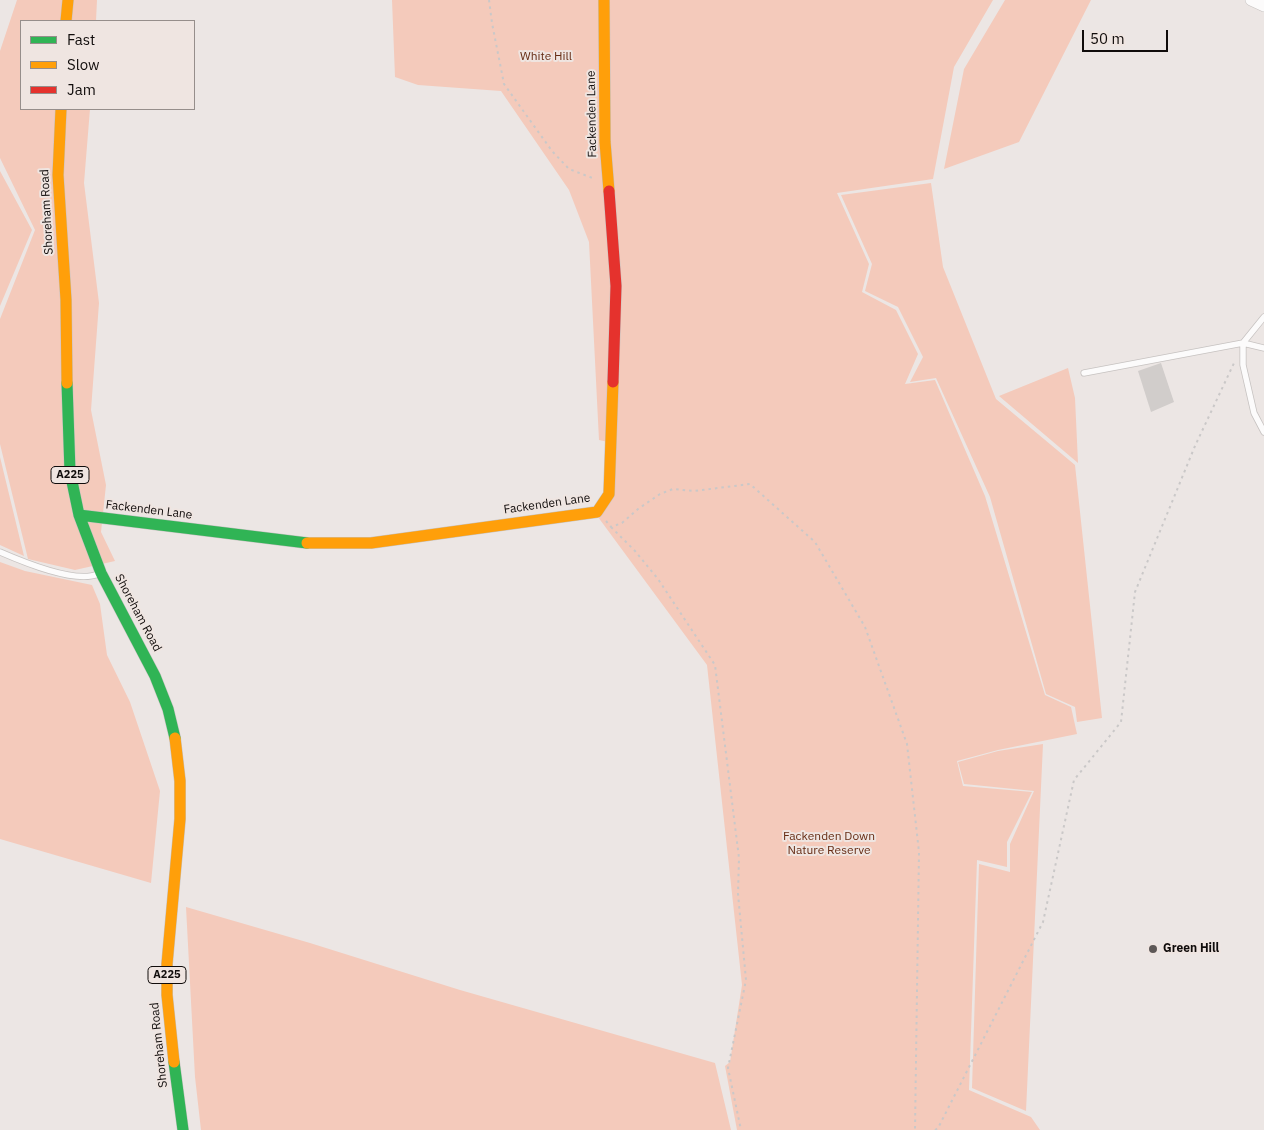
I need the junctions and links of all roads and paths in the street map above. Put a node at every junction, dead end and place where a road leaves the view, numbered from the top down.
1 (68, 0) edge
2 (489, 0) edge
3 (604, 0) edge
4 (1251, 0) edge
5 (1264, 6) edge
6 (66, 20) edge
7 (61, 110) edge
8 (608, 178) junction
9 (1264, 317) edge
10 (1243, 343) junction
11 (1264, 348) edge
12 (1235, 360) dead end
13 (1084, 372) dead end
14 (1264, 432) edge
15 (597, 512) junction
16 (79, 515) junction
17 (611, 527) junction
18 (0, 552) edge
19 (101, 573) junction
20 (184, 1130) edge
21 (741, 1130) edge
22 (915, 1130) edge
23 (935, 1130) edge

1 - 6 main road
2 - 8 path
3 - 8 main road, Fackenden Lane
4 - 5 street
7 - 16 main road, Shoreham Road / A225
8 - 15 main road, Fackenden Lane
9 - 10 lane
10 - 11 lane
10 - 13 lane
10 - 14 lane
12 - 23 path
15 - 16 main road, Fackenden Lane
15 - 17 path
16 - 19 main road, Shoreham Road / A225
17 - 21 path
17 - 22 path
18 - 19 lane
19 - 20 main road, Shoreham Road / A225

